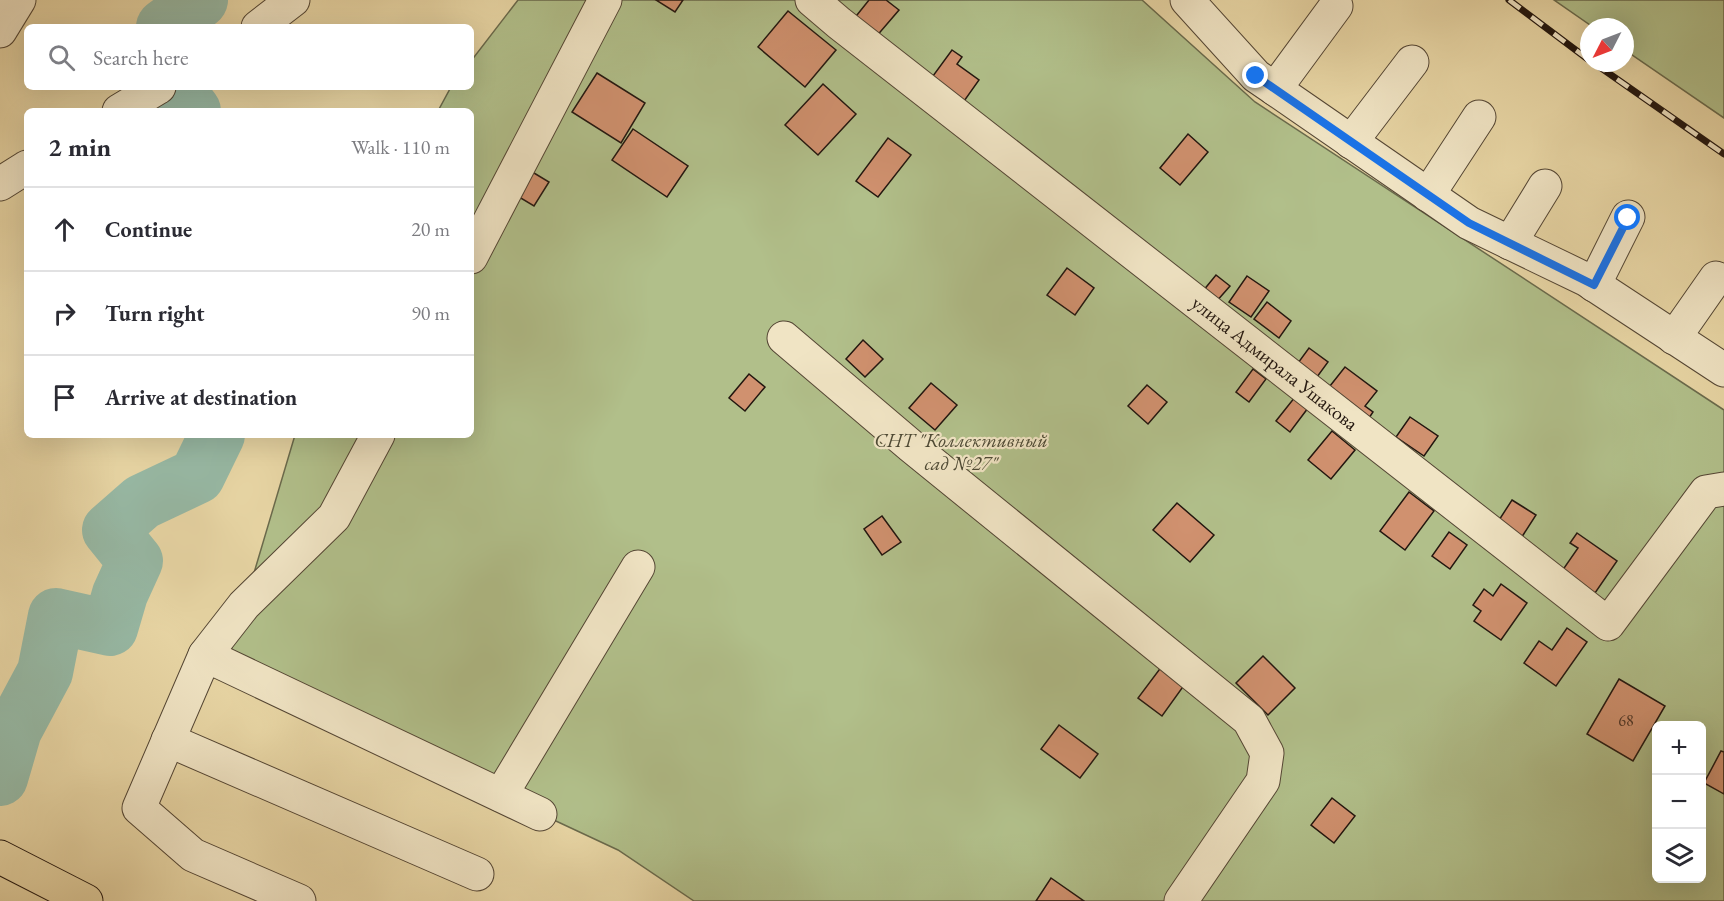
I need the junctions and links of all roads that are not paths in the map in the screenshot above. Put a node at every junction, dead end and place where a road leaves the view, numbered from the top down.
1 (19, 0) edge
2 (293, 0) edge
3 (605, 0) edge
4 (812, 0) edge
5 (1202, 6) edge
6 (1336, 6) dead end
7 (262, 24) edge
8 (0, 31) edge
9 (1412, 62) dead end
10 (1275, 89) junction
11 (1479, 117) dead end
12 (1351, 142) junction
13 (24, 169) edge
14 (0, 184) edge
15 (1545, 186) dead end
16 (1428, 195) junction
17 (1628, 218) dead end
18 (1510, 243) junction
19 (474, 251) edge
20 (1716, 278) dead end
21 (1594, 285) junction
22 (784, 338) dead end
23 (1674, 338) junction
24 (1724, 370) edge
25 (376, 438) edge
26 (1715, 490) edge
27 (638, 567) dead end
28 (205, 655) junction
29 (168, 740) junction
30 (501, 795) junction
31 (540, 814) dead end
32 (0, 858) edge
33 (477, 874) dead end
34 (86, 901) edge
35 (299, 901) edge
36 (1181, 901) edge

1 - 8 street
2 - 7 street
3 - 19 street
4 - 26 street, улица Адмирала Ушакова
5 - 10 street
6 - 10 street
9 - 12 street
10 - 12 street
11 - 16 street
12 - 16 street
13 - 14 street
15 - 18 street
16 - 18 street
17 - 21 street
18 - 21 street
20 - 23 street
21 - 23 street
22 - 36 street
23 - 24 street
25 - 28 street
27 - 30 street
28 - 29 street
28 - 30 street
29 - 33 street
29 - 35 street
30 - 31 street
32 - 34 main road

